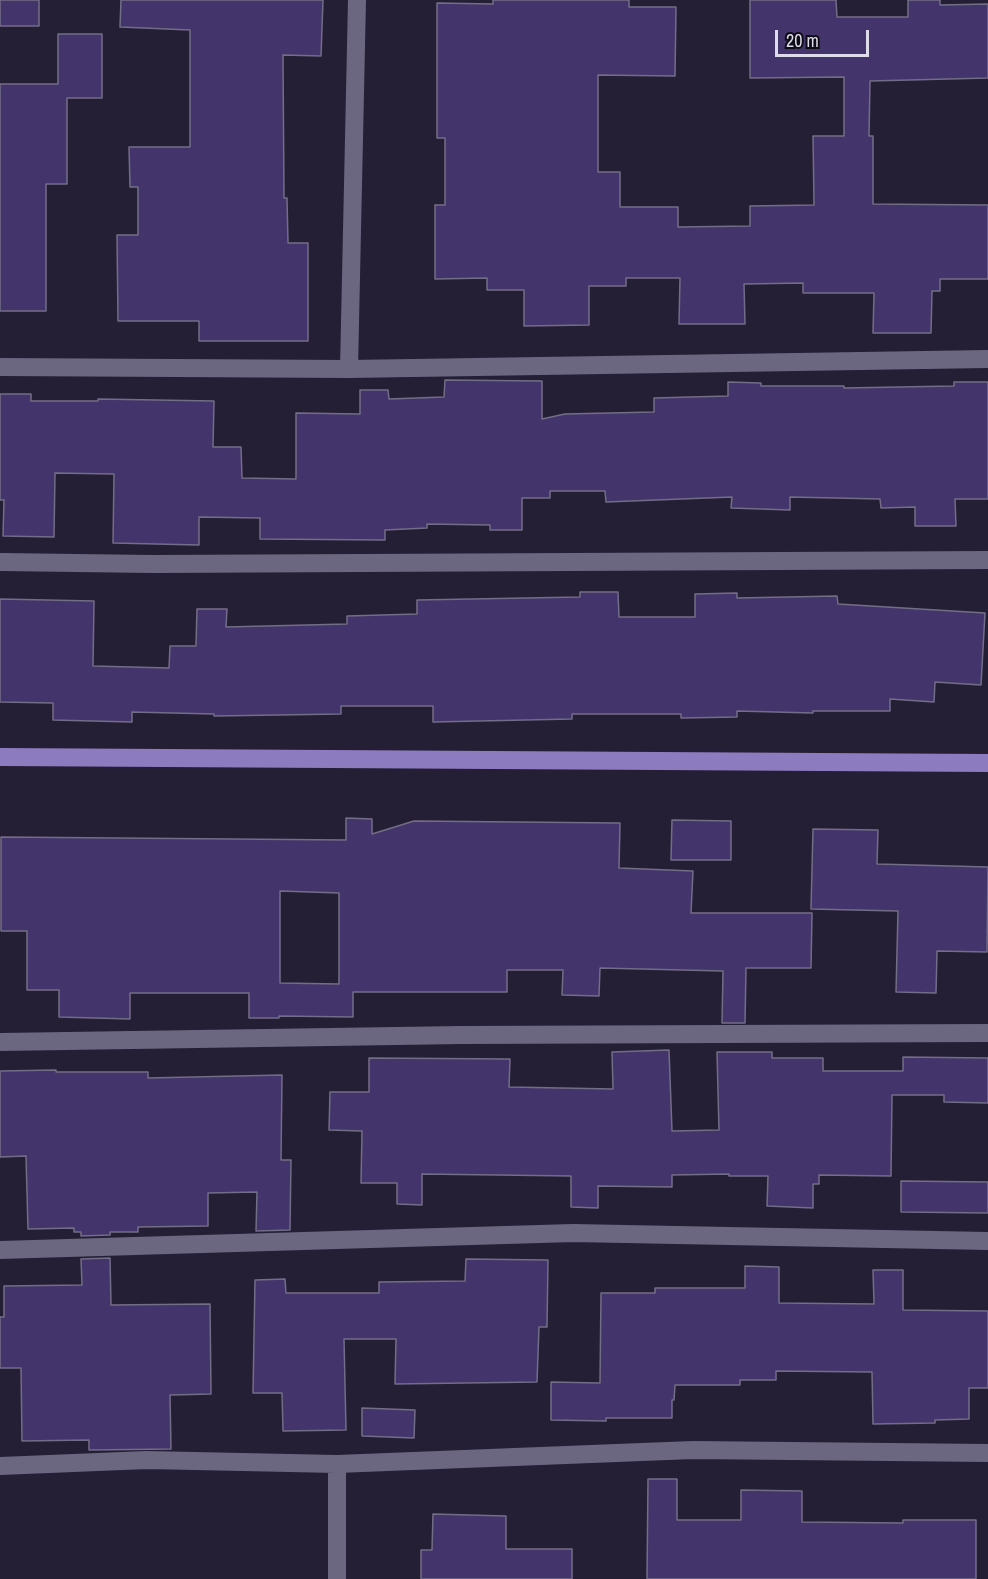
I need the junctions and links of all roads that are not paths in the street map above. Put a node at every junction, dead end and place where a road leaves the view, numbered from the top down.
1 (357, 0) edge
2 (988, 359) edge
3 (0, 367) edge
4 (349, 369) junction
5 (988, 560) edge
6 (0, 562) edge
7 (0, 757) edge
8 (988, 763) edge
9 (988, 1034) edge
10 (0, 1042) edge
11 (988, 1240) edge
12 (0, 1250) edge
13 (988, 1453) edge
14 (337, 1464) junction
15 (0, 1466) edge
16 (337, 1579) edge

1 - 4 street
2 - 4 street
3 - 4 street
5 - 6 street
7 - 8 main road
9 - 10 street
11 - 12 street
13 - 14 street
14 - 15 street
14 - 16 street

